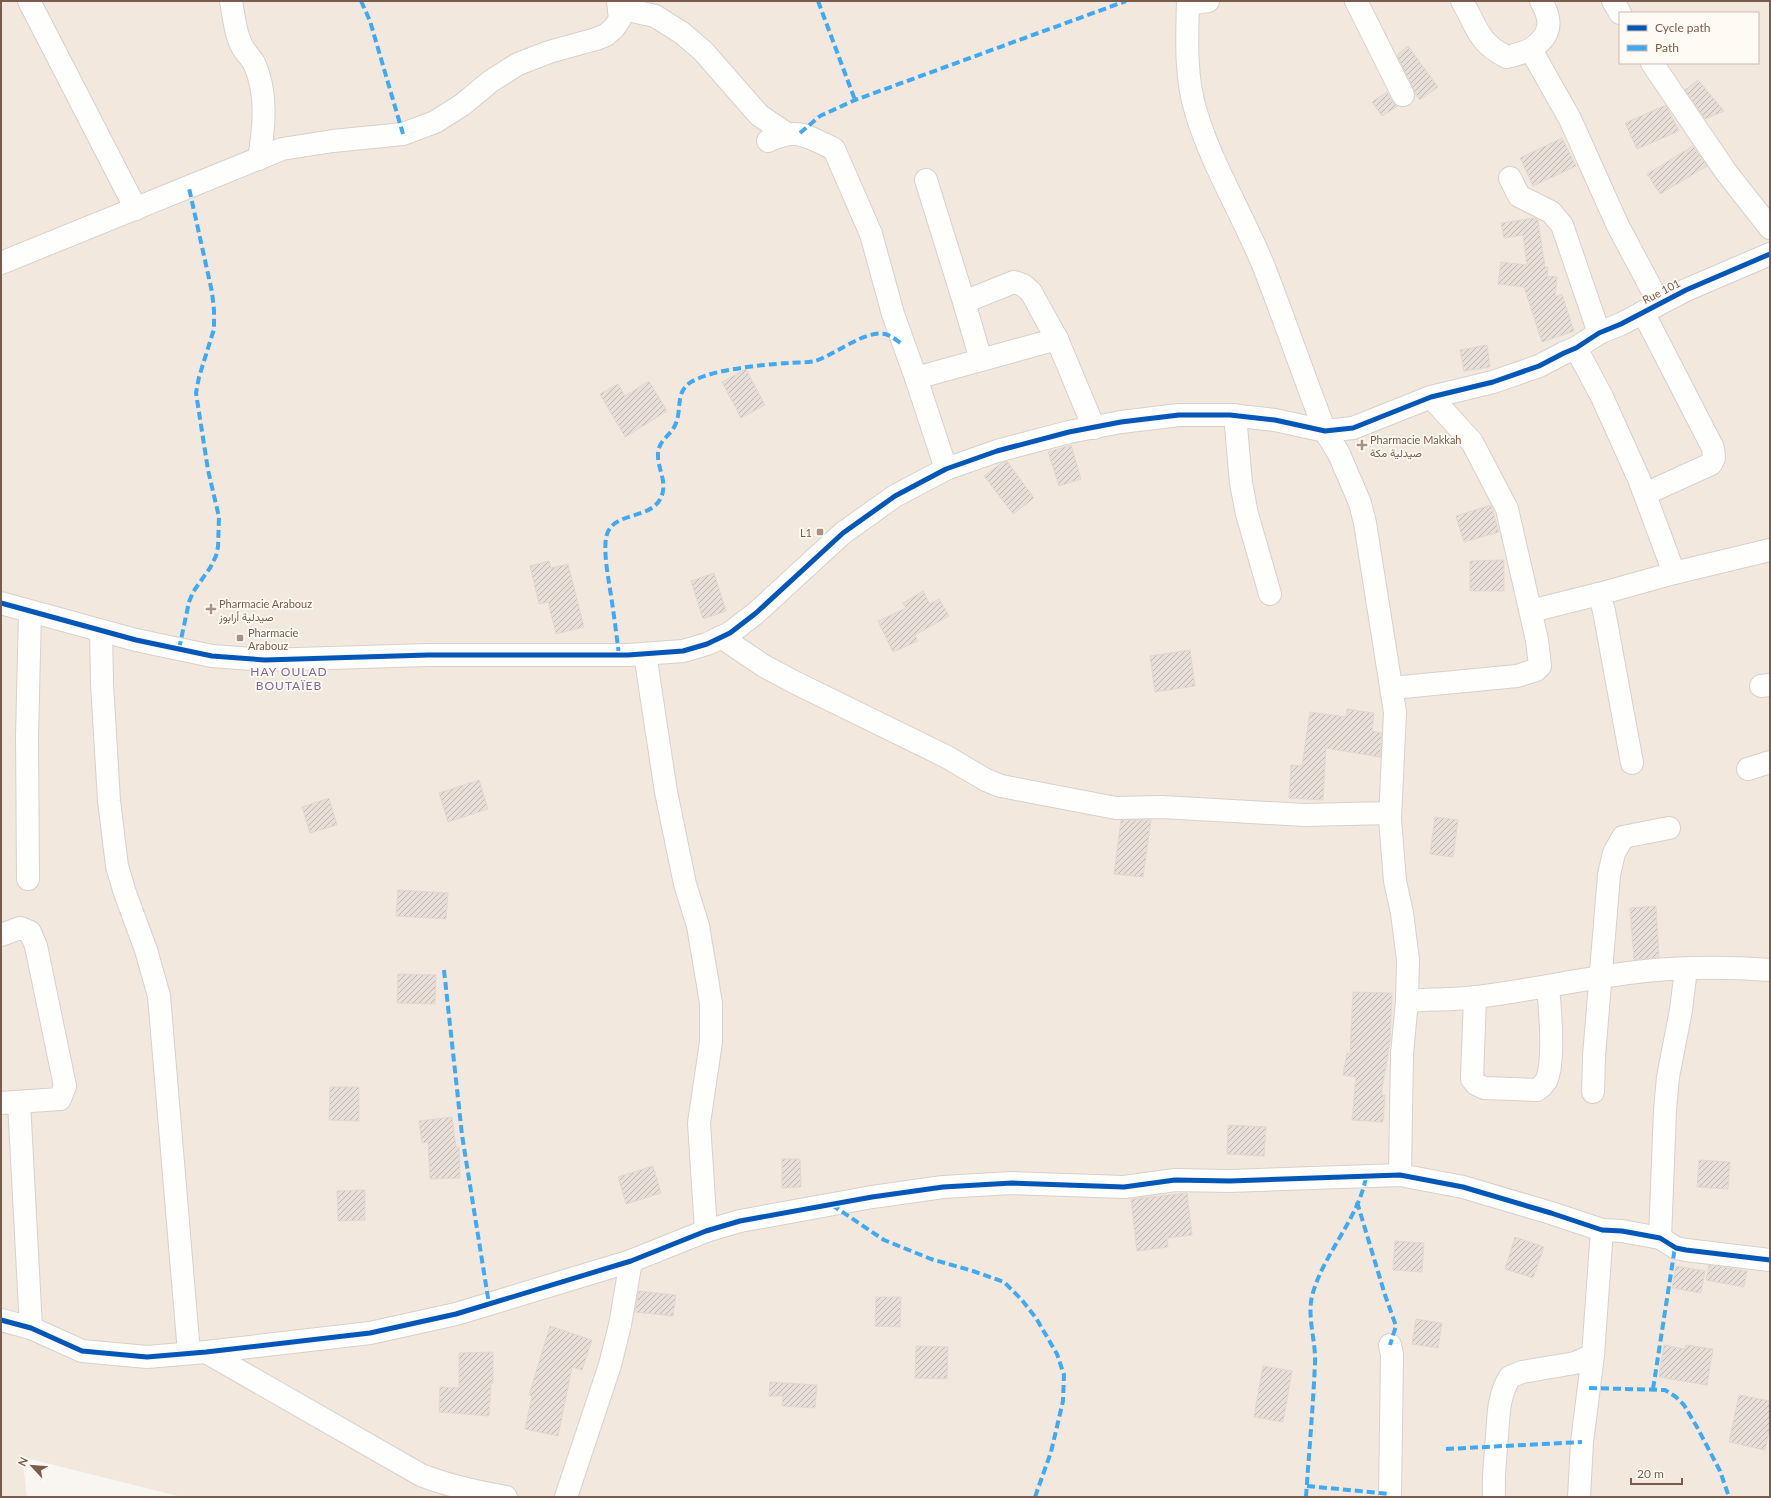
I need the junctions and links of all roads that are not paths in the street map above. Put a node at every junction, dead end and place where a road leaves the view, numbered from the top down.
1 (29, 1) edge
2 (231, 1) edge
3 (1356, 1) edge
4 (1462, 1) edge
5 (1541, 1) edge
6 (1613, 1) edge
7 (1194, 2) edge
8 (619, 4) edge
9 (1619, 12) edge
10 (1530, 50) junction
11 (1653, 64) edge
12 (1403, 95) dead end
13 (259, 159) junction
14 (1510, 178) dead end
15 (926, 180) dead end
16 (136, 209) junction
17 (1770, 228) edge
18 (1770, 254) edge
19 (1, 263) edge
20 (964, 302) junction
21 (1651, 307) junction
22 (1599, 333) junction
23 (1057, 339) junction
24 (1570, 351) junction
25 (981, 360) junction
26 (916, 378) junction
27 (1431, 398) junction
28 (1235, 415) junction
29 (1094, 428) junction
30 (1325, 432) junction
31 (946, 469) junction
32 (1644, 494) junction
33 (1770, 550) edge
34 (1674, 573) junction
35 (1270, 594) dead end
36 (1599, 594) junction
37 (1, 603) edge
38 (1531, 611) junction
39 (30, 612) junction
40 (101, 631) junction
41 (721, 637) junction
42 (645, 654) junction
43 (1392, 688) junction
44 (1770, 762) edge
45 (1632, 763) dead end
46 (1748, 768) dead end
47 (1390, 813) junction
48 (1669, 828) dead end
49 (28, 878) dead end
50 (1, 934) edge
51 (1686, 969) junction
52 (1770, 970) edge
53 (1601, 977) junction
54 (1548, 987) junction
55 (1475, 997) junction
56 (1407, 1001) junction
57 (1593, 1092) dead end
58 (10, 1103) edge
59 (1400, 1176) junction
60 (1602, 1230) junction
61 (706, 1231) junction
62 (1660, 1238) junction
63 (1770, 1260) edge
64 (632, 1261) junction
65 (1, 1320) edge
66 (31, 1328) junction
67 (1390, 1345) dead end
68 (198, 1352) junction
69 (1593, 1355) junction
70 (569, 1496) edge
71 (506, 1497) edge
72 (1390, 1497) edge
73 (1494, 1497) edge
74 (1578, 1497) edge

1 - 16 street
2 - 13 street
3 - 12 street
4 - 10 street
5 - 10 street
6 - 9 street
7 - 30 street
8 - 13 street
8 - 26 street
10 - 21 street
11 - 17 street
13 - 16 street
14 - 22 street
15 - 20 street
16 - 19 street
18 - 21 street, Rue 101
20 - 23 street
20 - 25 street
21 - 22 street, Rue 101
21 - 32 street
22 - 24 street, Rue 101
23 - 25 street
23 - 29 street
24 - 27 street, Rue 101
24 - 32 street
25 - 26 street
26 - 31 street
27 - 30 street, Rue 101
27 - 38 street
28 - 29 street
28 - 30 street
28 - 35 street
29 - 31 street
30 - 43 street
31 - 41 street
32 - 34 street
33 - 34 street
34 - 36 street
36 - 38 street
36 - 45 street
37 - 39 street
38 - 43 street
39 - 40 street
39 - 49 street
40 - 42 street
40 - 68 street
41 - 42 street
41 - 47 street
42 - 61 street
43 - 47 street
44 - 46 street
47 - 56 street
48 - 53 street
50 - 58 street
51 - 52 street
51 - 53 street
51 - 62 street
53 - 54 street
53 - 57 street
54 - 55 street
54 - 55 street
55 - 56 street
56 - 59 street
58 - 66 street
59 - 60 street
59 - 61 street
60 - 62 street
60 - 69 street
61 - 64 street
62 - 63 street
64 - 68 street
64 - 70 street
65 - 66 street
66 - 68 street
67 - 72 street
68 - 71 street
69 - 73 street
69 - 74 street

